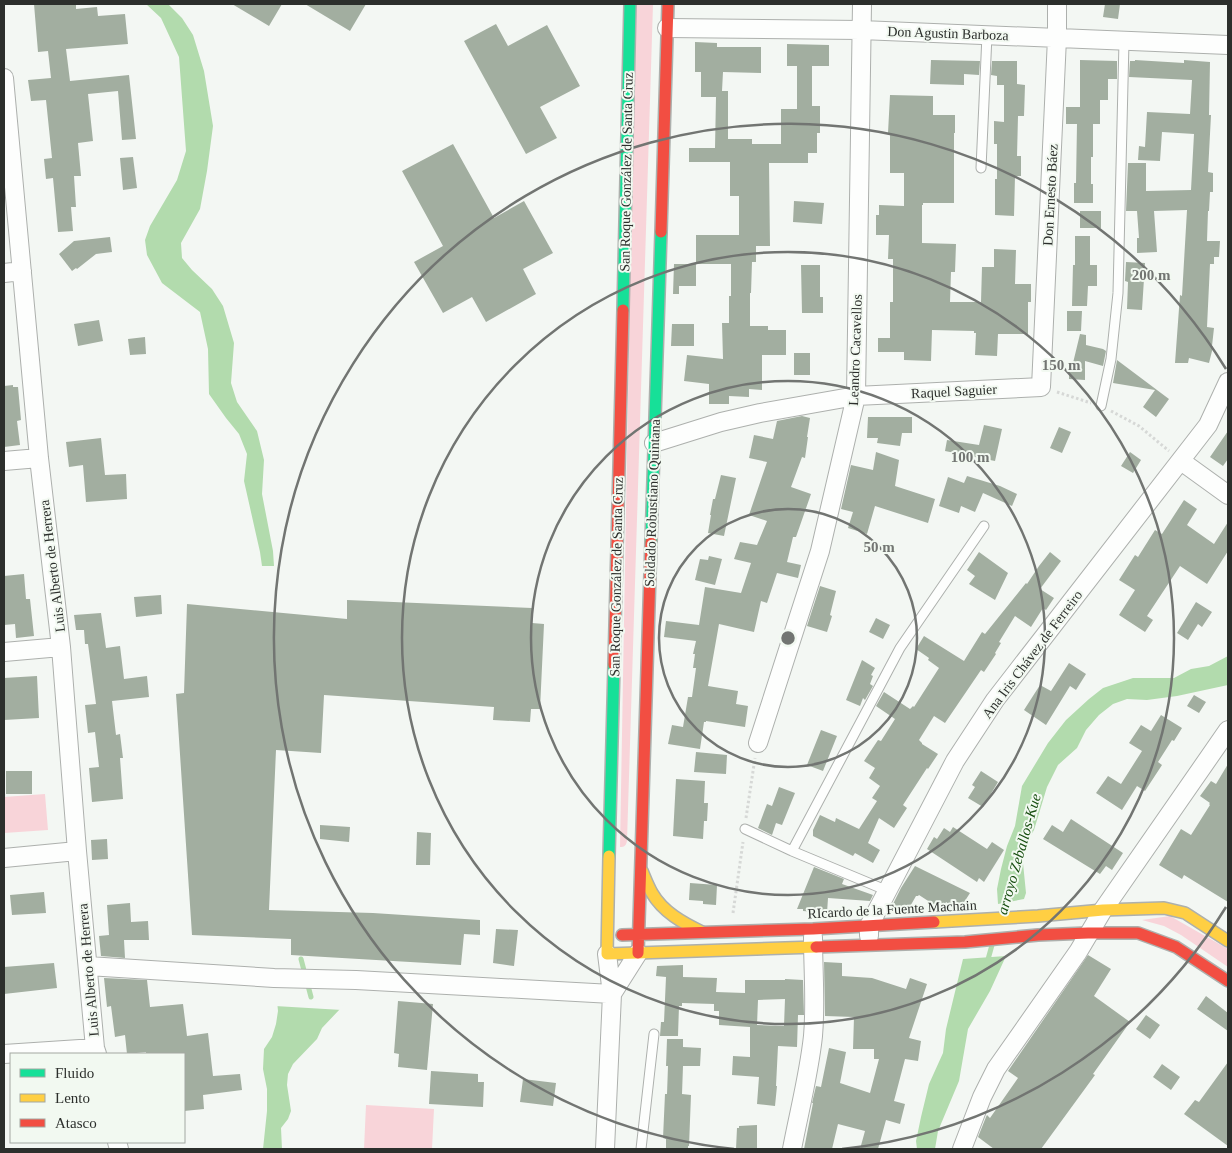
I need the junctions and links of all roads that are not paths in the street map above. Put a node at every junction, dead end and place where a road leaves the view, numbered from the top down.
1 (630, 4) edge
2 (668, 4) edge
3 (862, 4) edge
4 (1057, 4) edge
5 (668, 28) junction
6 (862, 30) junction
7 (987, 35) junction
8 (1057, 38) junction
9 (1124, 41) junction
10 (1228, 45) edge
11 (4, 78) edge
12 (981, 168) dead end
13 (22, 271) junction
14 (4, 273) edge
15 (1228, 382) edge
16 (1042, 387) joint
17 (856, 396) junction
18 (1101, 406) road end
19 (654, 443) junction
20 (40, 458) junction
21 (4, 460) edge
22 (1181, 460) junction
23 (1228, 495) edge
24 (984, 526) dead end
25 (61, 648) junction
26 (4, 652) edge
27 (1228, 730) edge
28 (758, 743) road end
29 (745, 829) road end
30 (77, 851) junction
31 (792, 851) junction
32 (4, 858) edge
33 (640, 867) junction
34 (888, 891) junction
35 (1103, 910) junction
36 (869, 926) junction
37 (813, 929) junction
38 (702, 932) junction
39 (1088, 933) junction
40 (638, 935) junction
41 (608, 936) junction
42 (1228, 941) edge
43 (868, 945) junction
44 (813, 947) junction
45 (638, 953) junction
46 (607, 954) junction
47 (88, 966) junction
48 (1228, 981) edge
49 (612, 994) junction
50 (654, 1034) dead end
51 (96, 1051) edge
52 (35, 1053) edge
53 (605, 1149) edge
54 (641, 1149) edge
55 (792, 1149) edge
56 (962, 1149) edge

1 - 41 street, San Roque González de Santa Cruz
2 - 5 street, Soldado Robustiano Quintana
3 - 6 street, Leandro Cacavellos
4 - 8 street, Don Ernesto Báez
5 - 6 street, Don Agustin Barboza
5 - 19 street, Soldado Robustiano Quintana
6 - 7 street, Don Agustin Barboza
6 - 17 street, Leandro Cacavellos
7 - 8 street, Don Agustin Barboza
7 - 12 lane
8 - 9 street, Don Agustin Barboza
8 - 16 street, Don Ernesto Báez
9 - 10 street, Don Agustin Barboza
9 - 18 lane
11 - 13 street, Luis Alberto de Herrera
13 - 14 street
13 - 20 street, Luis Alberto de Herrera
15 - 22 street, Ana Iris Chávez de Ferreiro
16 - 17 street, Raquel Saguier
17 - 19 street, Raquel Saguier
17 - 28 street, Leandro Cacavellos
19 - 33 street, Soldado Robustiano Quintana
20 - 21 street
20 - 25 street, Luis Alberto de Herrera
22 - 23 street
22 - 34 street, Ana Iris Chávez de Ferreiro
24 - 31 lane
25 - 26 street
25 - 30 street, Luis Alberto de Herrera
27 - 35 street
29 - 31 lane
30 - 32 street
30 - 47 street, Luis Alberto de Herrera
31 - 34 lane
33 - 38 street
33 - 40 street, Soldado Robustiano Quintana
34 - 36 street, Ana Iris Chávez de Ferreiro
35 - 36 street, RIcardo de la Fuente Machain
35 - 39 street
35 - 42 street, RIcardo de la Fuente Machain
36 - 37 street, RIcardo de la Fuente Machain
36 - 43 street, Ana Iris Chávez de Ferreiro
37 - 38 street, RIcardo de la Fuente Machain
37 - 44 street
38 - 40 street, RIcardo de la Fuente Machain
39 - 43 street
39 - 48 street
39 - 56 street
40 - 41 street, RIcardo de la Fuente Machain
40 - 45 street, Soldado Robustiano Quintana
41 - 46 street, San Roque González de Santa Cruz
43 - 44 street
44 - 45 street
44 - 55 street
45 - 46 street
45 - 49 street
46 - 49 street, San Roque González de Santa Cruz
47 - 49 street
47 - 51 street, Luis Alberto de Herrera
49 - 53 street, San Roque González de Santa Cruz
50 - 54 lane
51 - 52 street

